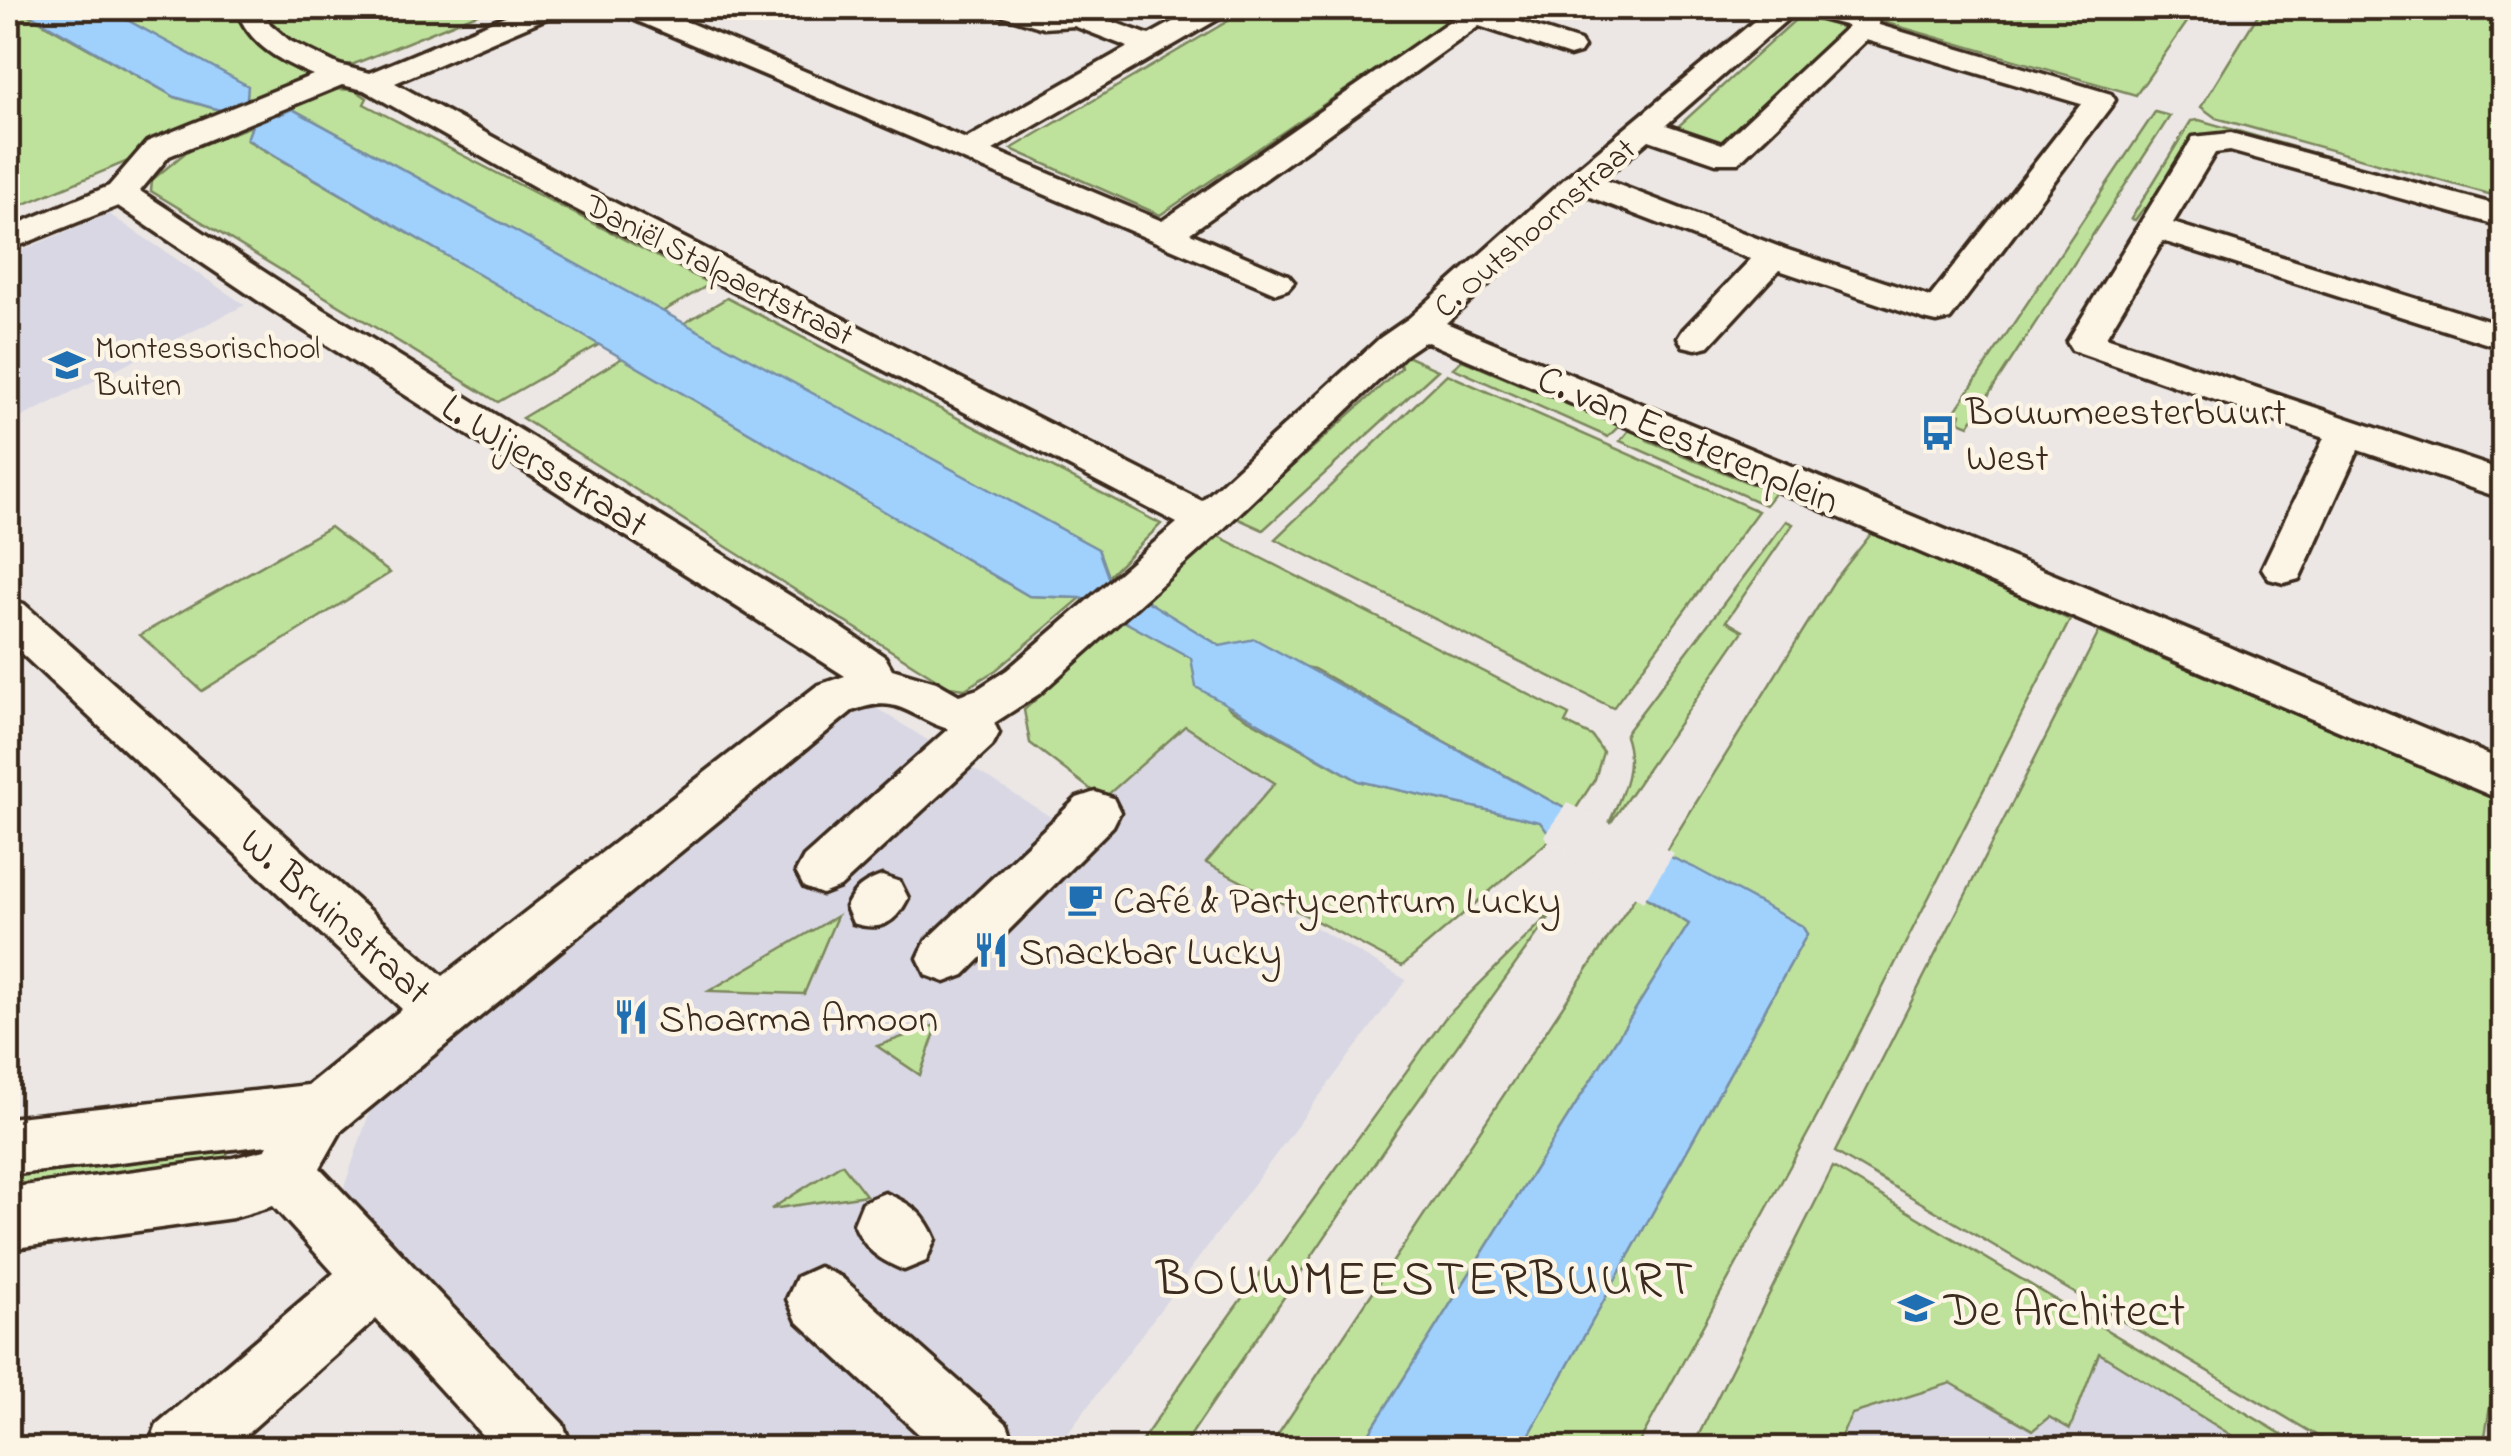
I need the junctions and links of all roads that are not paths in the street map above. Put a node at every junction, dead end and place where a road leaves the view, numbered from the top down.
1 (249, 8) edge
2 (546, 8) edge
3 (631, 8) edge
4 (1008, 8) edge
5 (1217, 8) edge
6 (1786, 8) edge
7 (1812, 8) edge
8 (1075, 12) edge
9 (1463, 12) edge
10 (1861, 29) junction
11 (1152, 46) junction
12 (1570, 47) dead end
13 (355, 79) junction
14 (1647, 129) junction
15 (968, 150) junction
16 (1580, 182) junction
17 (121, 193) junction
18 (2504, 216) edge
19 (2155, 228) junction
20 (1166, 234) junction
21 (8, 240) edge
22 (1773, 256) junction
23 (1276, 282) dead end
24 (1422, 326) junction
25 (1696, 338) dead end
26 (2504, 338) edge
27 (2346, 432) junction
28 (2504, 486) edge
29 (1206, 521) junction
30 (2284, 568) dead end
31 (8, 615) edge
32 (875, 684) junction
33 (974, 724) junction
34 (2504, 782) edge
35 (1095, 812) dead end
36 (822, 872) dead end
37 (945, 958) dead end
38 (442, 1010) junction
39 (320, 1110) junction
40 (8, 1146) edge
41 (284, 1174) junction
42 (8, 1218) edge
43 (379, 1275) junction
44 (819, 1299) dead end
45 (180, 1448) edge
46 (539, 1448) edge
47 (983, 1448) edge

1 - 13 street, Daniël Stalpaertstraat
2 - 13 street
3 - 15 street
4 - 8 street
5 - 11 street
6 - 14 street, C. Outshoornstraat
7 - 10 street
8 - 11 street
9 - 12 street
9 - 20 street
10 - 14 street, C. Outshoornstraat
10 - 22 street
11 - 15 street
13 - 17 street
13 - 29 street, Daniël Stalpaertstraat
14 - 16 street, C. Outshoornstraat
15 - 20 street
16 - 22 street
16 - 24 street, C. Outshoornstraat
17 - 21 street
17 - 32 street, L. Wijersstraat
18 - 19 street
19 - 26 street
19 - 27 street
20 - 23 street
22 - 25 street
24 - 29 street
24 - 34 street, C. van Eesterenplein
27 - 28 street
27 - 30 street
29 - 33 street
31 - 38 street, W. Bruinstraat
32 - 33 street, L. Wijersstraat
32 - 38 street, W. Bruinstraat
33 - 36 street
35 - 37 street
38 - 39 street
39 - 40 street
39 - 41 street
41 - 42 street
41 - 43 street
43 - 45 street
43 - 46 street
44 - 47 street

